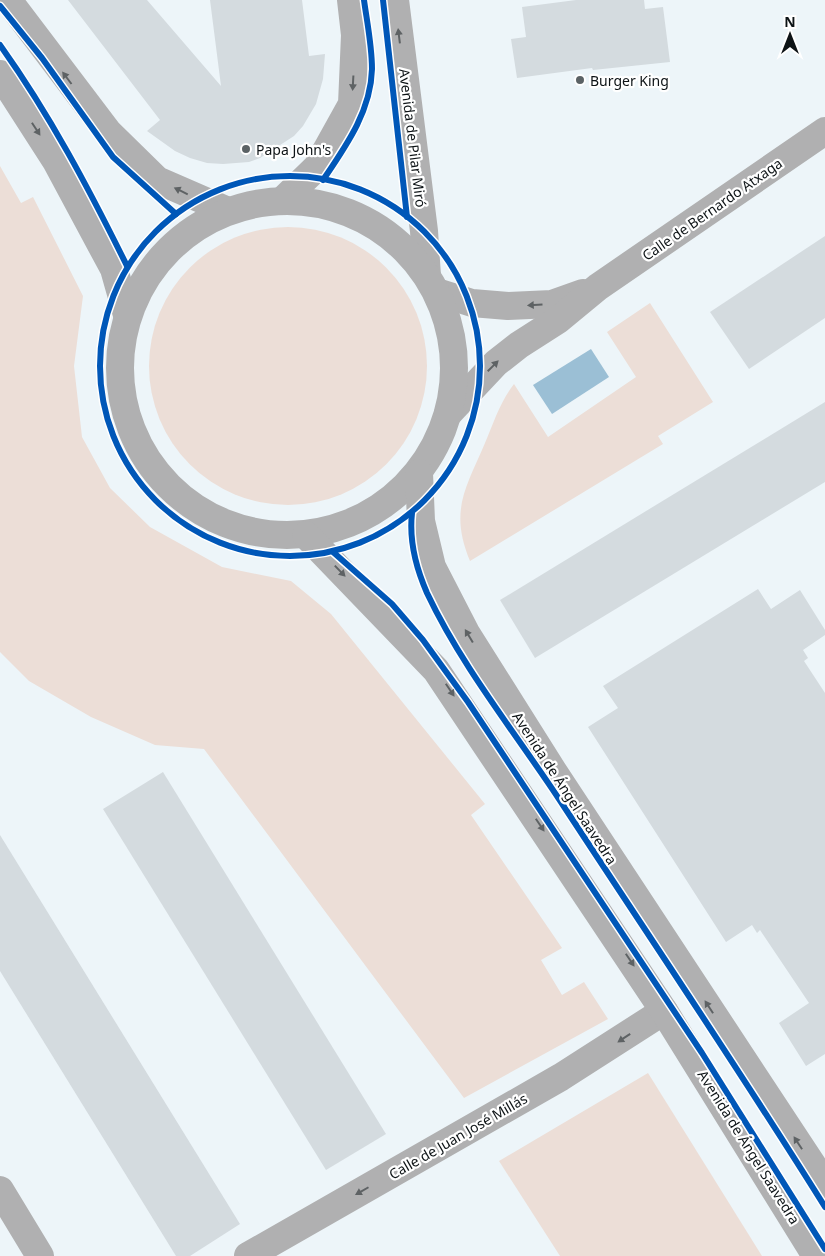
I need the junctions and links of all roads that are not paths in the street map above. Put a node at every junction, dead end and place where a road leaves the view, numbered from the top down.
1 (8, 0) edge
2 (351, 0) edge
3 (395, 0) edge
4 (0, 74) edge
5 (825, 130) edge
6 (284, 200) junction
7 (226, 210) junction
8 (432, 284) junction
9 (598, 287) junction
10 (127, 315) junction
11 (448, 414) junction
12 (419, 473) junction
13 (306, 535) junction
14 (664, 1011) junction
15 (825, 1184) edge
16 (0, 1190) edge
17 (40, 1256) edge
18 (248, 1256) edge
19 (816, 1256) edge

7 -> 1 street
2 -> 6 street
8 -> 3 street, Avenida de Pilar Miró
4 -> 10 street
5 - 9 street, Calle de Bernardo Atxaga
6 - 7 street
6 - 8 street
7 - 10 street
9 -> 8 street, Calle de Bernardo Atxaga
8 - 11 street
11 -> 9 street, Calle de Bernardo Atxaga
10 - 13 street
11 - 12 street
12 - 13 street
15 -> 12 street, Avenida de Ángel Saavedra
13 -> 14 street, Avenida de Ángel Saavedra
14 -> 18 street, Calle de Juan José Millás
14 - 19 street, Avenida de Ángel Saavedra
16 - 17 street

